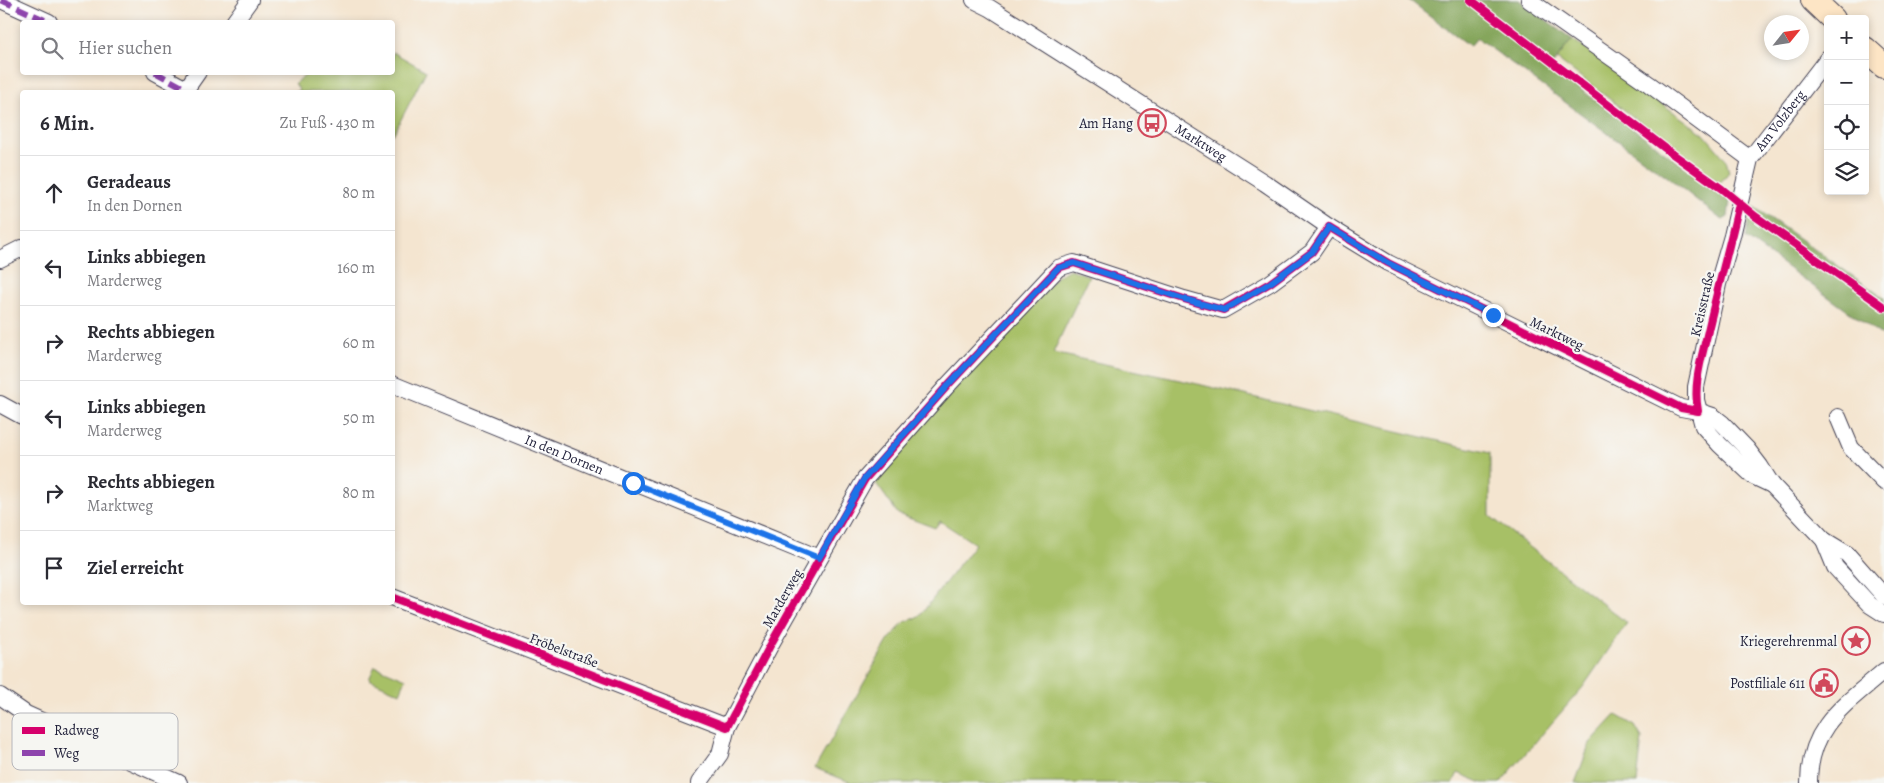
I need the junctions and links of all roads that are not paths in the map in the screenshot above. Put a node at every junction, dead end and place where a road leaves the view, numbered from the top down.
1 (1, 0) edge
2 (250, 0) edge
3 (974, 0) edge
4 (1529, 0) edge
5 (1814, 0) edge
6 (991, 4) edge
7 (1828, 15) edge
8 (45, 20) edge
9 (235, 20) edge
10 (1869, 53) edge
11 (1826, 60) edge
12 (1884, 66) edge
13 (160, 75) edge
14 (196, 75) edge
15 (183, 90) edge
16 (186, 90) edge
17 (1750, 159) junction
18 (1329, 227) junction
19 (20, 249) edge
20 (0, 259) edge
21 (395, 385) edge
22 (0, 404) edge
23 (1698, 411) junction
24 (20, 415) edge
25 (1838, 417) dead end
26 (1884, 482) edge
27 (819, 558) junction
28 (395, 598) edge
29 (1882, 605) edge
30 (1884, 672) edge
31 (0, 696) edge
32 (25, 713) edge
33 (727, 727) junction
34 (150, 770) edge
35 (179, 783) edge
36 (699, 783) edge
37 (1809, 783) edge

1 - 8 street
2 - 9 street
3 - 6 street, Marktweg
4 - 17 street
5 - 7 street
6 - 18 street, Marktweg
10 - 12 street
11 - 17 street, Am Volzberg
13 - 15 street
14 - 16 street
17 - 23 street, Kreisstraße
18 - 23 street, Marktweg
18 - 27 street, Marderweg
19 - 20 street
21 - 27 street, In den Dornen
22 - 24 street
23 - 29 street
25 - 26 street
27 - 33 street, Marderweg
28 - 33 street, Fröbelstraße
30 - 37 street
31 - 32 street
33 - 36 street, Marderweg
34 - 35 street

